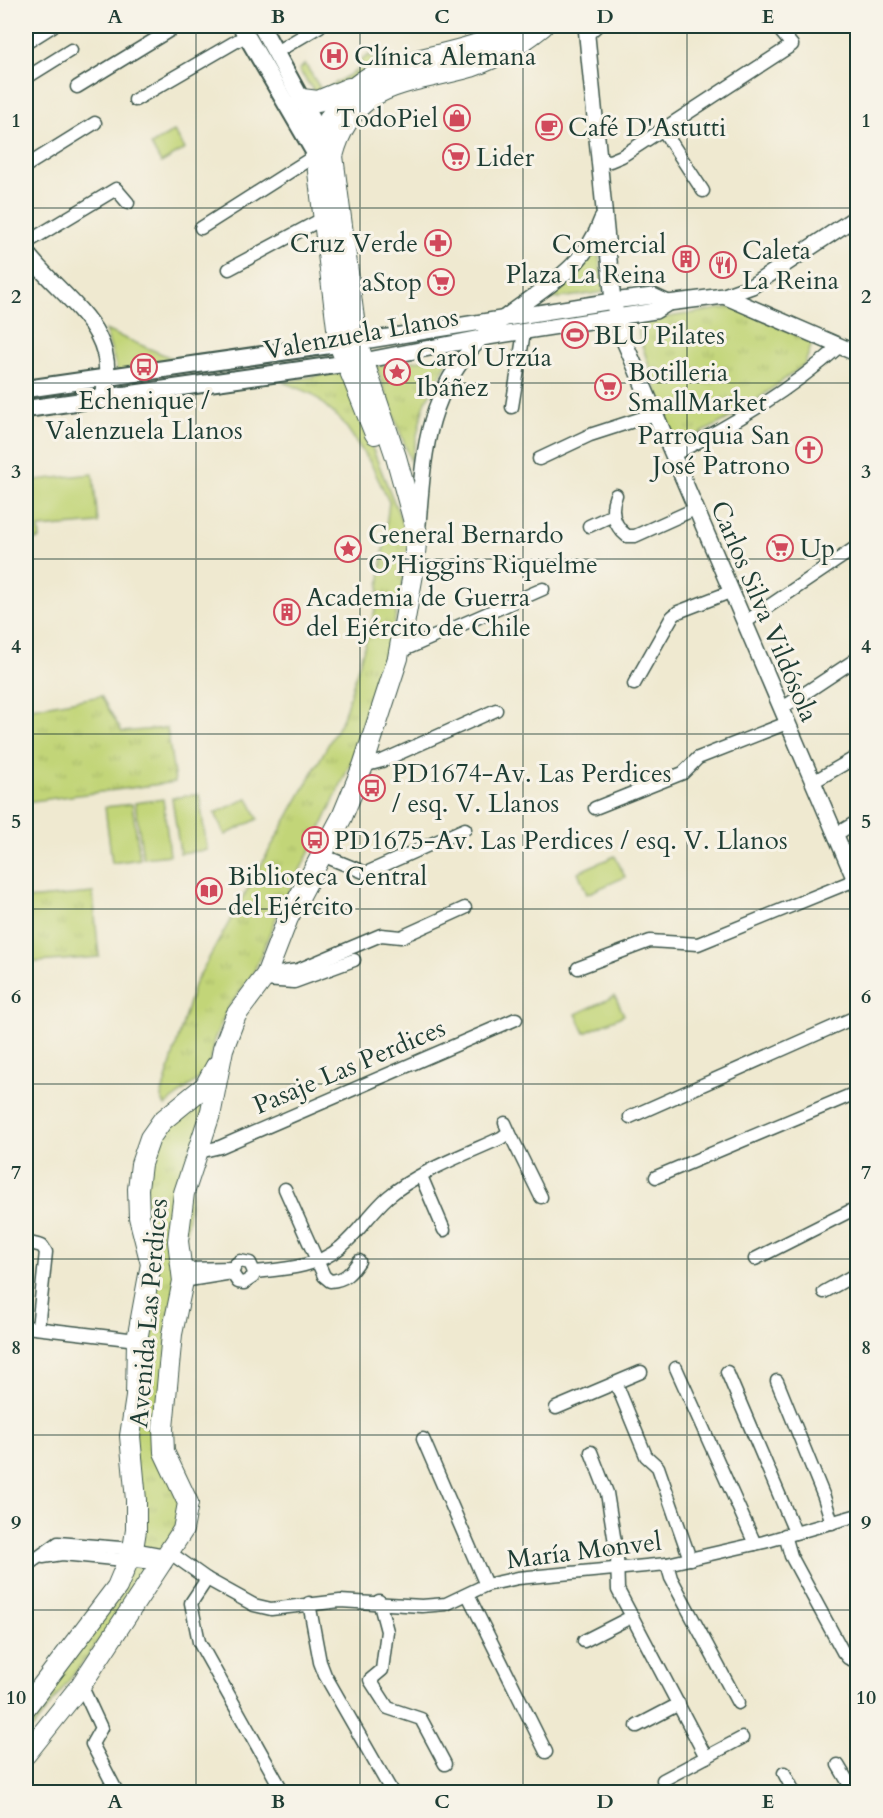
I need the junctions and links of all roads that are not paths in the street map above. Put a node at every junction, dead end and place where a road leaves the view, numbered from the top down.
1 (53, 26) edge
2 (177, 26) edge
3 (261, 26) edge
4 (320, 26) edge
5 (516, 26) edge
6 (543, 26) edge
7 (776, 26) edge
8 (591, 28) edge
9 (244, 30) edge
10 (26, 43) edge
11 (71, 50) dead end
12 (276, 52) junction
13 (26, 78) edge
14 (367, 79) junction
15 (77, 87) dead end
16 (302, 99) junction
17 (135, 100) dead end
18 (95, 123) dead end
19 (663, 130) junction
20 (321, 135) junction
21 (324, 156) junction
22 (598, 160) junction
23 (26, 166) edge
24 (703, 191) dead end
25 (128, 203) dead end
26 (604, 213) junction
27 (858, 216) edge
28 (322, 219) junction
29 (201, 228) dead end
30 (26, 243) edge
31 (26, 252) edge
32 (229, 269) dead end
33 (724, 296) junction
34 (613, 301) junction
35 (668, 303) junction
36 (616, 317) junction
37 (505, 319) junction
38 (524, 332) junction
39 (481, 339) junction
40 (348, 343) junction
41 (840, 346) junction
42 (858, 354) edge
43 (355, 362) junction
44 (109, 377) junction
45 (26, 389) edge
46 (102, 398) junction
47 (512, 407) dead end
48 (26, 409) edge
49 (655, 414) junction
50 (673, 455) junction
51 (539, 459) dead end
52 (616, 495) dead end
53 (695, 509) junction
54 (613, 515) junction
55 (589, 526) dead end
56 (417, 533) junction
57 (858, 546) edge
58 (543, 589) dead end
59 (730, 592) junction
60 (744, 623) junction
61 (399, 652) junction
62 (858, 658) edge
63 (634, 684) dead end
64 (496, 710) dead end
65 (784, 716) junction
66 (858, 756) edge
67 (363, 766) junction
68 (813, 782) junction
69 (595, 808) dead end
70 (858, 821) edge
71 (465, 829) dead end
72 (835, 835) junction
73 (322, 855) junction
74 (856, 883) edge
75 (465, 908) dead end
76 (354, 960) dead end
77 (578, 968) dead end
78 (264, 977) junction
79 (858, 1016) edge
80 (516, 1019) dead end
81 (223, 1049) junction
82 (858, 1092) edge
83 (194, 1095) junction
84 (211, 1111) junction
85 (630, 1117) dead end
86 (199, 1152) junction
87 (422, 1176) junction
88 (656, 1177) dead end
89 (285, 1189) dead end
90 (541, 1197) dead end
91 (858, 1207) edge
92 (444, 1230) dead end
93 (26, 1242) edge
94 (755, 1258) dead end
95 (358, 1261) dead end
96 (316, 1262) junction
97 (858, 1273) edge
98 (183, 1275) junction
99 (824, 1292) dead end
100 (32, 1328) edge
101 (137, 1340) junction
102 (676, 1368) dead end
103 (641, 1372) dead end
104 (727, 1372) dead end
105 (777, 1382) dead end
106 (616, 1383) junction
107 (556, 1408) dead end
108 (423, 1439) dead end
109 (591, 1452) dead end
110 (858, 1515) edge
111 (832, 1523) junction
112 (790, 1534) junction
113 (755, 1544) junction
114 (131, 1554) junction
115 (690, 1559) junction
116 (171, 1560) junction
117 (667, 1564) junction
118 (26, 1566) edge
119 (617, 1570) junction
120 (207, 1579) junction
121 (486, 1585) junction
122 (468, 1595) junction
123 (379, 1601) junction
124 (309, 1603) junction
125 (631, 1617) junction
126 (584, 1641) dead end
127 (858, 1662) edge
128 (81, 1684) junction
129 (738, 1703) dead end
130 (679, 1704) junction
131 (26, 1707) edge
132 (637, 1726) dead end
133 (742, 1738) dead end
134 (546, 1752) dead end
135 (26, 1754) edge
136 (706, 1757) junction
137 (446, 1764) dead end
138 (838, 1765) dead end
139 (784, 1773) dead end
140 (663, 1780) dead end
141 (117, 1792) edge
142 (283, 1792) edge
143 (392, 1792) edge
144 (794, 1792) edge
145 (854, 1792) edge

1 - 10 street
2 - 15 street
3 - 12 main road
4 - 12 street
5 - 14 main road
6 - 21 main road
7 - 19 street
8 - 22 street, Carlos Silva Vildósola
9 - 17 street
9 - 21 main road
11 - 13 street
12 - 16 main road
14 - 16 main road
14 - 20 main road
16 - 20 main road
18 - 23 street
19 - 22 street
19 - 24 street
20 - 21 main road
21 - 28 main road
21 - 29 street
21 - 40 main road
22 - 26 street, Carlos Silva Vildósola
25 - 30 street
26 - 34 street, Carlos Silva Vildósola
26 - 37 street, Carlos Silva Vildósola
27 - 33 street, Valenzuela Llanos
28 - 32 street
28 - 40 main road
31 - 44 street
33 - 35 street, Valenzuela Llanos
33 - 41 street
34 - 35 street, Valenzuela Llanos
34 - 36 street, Carlos Silva Vildósola
34 - 37 street, Valenzuela Llanos
35 - 36 street, Valenzuela Llanos
36 - 38 street, Valenzuela Llanos
36 - 49 street, Carlos Silva Vildósola
37 - 39 street, Avenida Las Perdices
37 - 40 street, Valenzuela Llanos
38 - 39 street, Valenzuela Llanos
38 - 47 street
39 - 43 street, Valenzuela Llanos
39 - 56 street, Avenida Las Perdices
40 - 43 main road
40 - 44 main road, Valenzuela Llanos
41 - 42 street
41 - 50 street
43 - 46 main road, Valenzuela Llanos
43 - 56 main road
44 - 45 main road, Valenzuela Llanos
44 - 46 street
46 - 48 main road, Valenzuela Llanos
49 - 50 street, Carlos Silva Vildósola
49 - 51 street
50 - 53 street, Carlos Silva Vildósola
52 - 54 street
53 - 54 street
53 - 59 street, Carlos Silva Vildósola
54 - 55 street
56 - 61 main road, Avenida Las Perdices
57 - 60 street
58 - 61 street
59 - 60 street, Carlos Silva Vildósola
59 - 63 street
60 - 65 street, Carlos Silva Vildósola
61 - 67 main road, Avenida Las Perdices
62 - 65 street
64 - 67 street
65 - 68 street, Carlos Silva Vildósola
65 - 69 street
66 - 68 street
67 - 73 main road, Avenida Las Perdices
68 - 72 street, Carlos Silva Vildósola
70 - 72 street
71 - 73 street
72 - 74 street, Carlos Silva Vildósola
73 - 78 main road, Avenida Las Perdices
74 - 77 street
75 - 78 street
76 - 78 street
78 - 81 main road, Avenida Las Perdices
79 - 85 street
80 - 86 street, Pasaje Las Perdices
81 - 83 main road
81 - 84 main road, Avenida Las Perdices
82 - 88 street
83 - 84 main road
83 - 101 main road
84 - 86 main road, Avenida Las Perdices
86 - 98 main road, Avenida Las Perdices
87 - 90 street
87 - 92 street
87 - 96 street
89 - 96 street
91 - 94 street
93 - 100 street
95 - 96 street
96 - 98 street
97 - 99 street
98 - 116 main road, Avenida Las Perdices
100 - 101 street
101 - 114 main road
102 - 113 street
103 - 106 street
104 - 112 street
105 - 111 street
106 - 107 street
106 - 115 street
108 - 121 street
109 - 119 street
110 - 111 street, María Monvel
111 - 112 street, María Monvel
112 - 113 street, María Monvel
112 - 127 street
113 - 115 street, María Monvel
114 - 116 street, María Monvel
114 - 118 street, María Monvel
114 - 131 main road
115 - 117 street, María Monvel
116 - 120 street, María Monvel
116 - 128 main road, Avenida Las Perdices
117 - 119 street, María Monvel
117 - 129 street
119 - 121 street, María Monvel
119 - 125 street
120 - 124 street, María Monvel
120 - 142 street
121 - 122 street, María Monvel
122 - 123 street, María Monvel
122 - 134 street
123 - 124 street, María Monvel
123 - 137 street
124 - 143 street
125 - 126 street
125 - 130 street
128 - 135 main road, Avenida Las Perdices
128 - 141 street
130 - 132 street
130 - 136 street
133 - 136 street
136 - 140 street
138 - 145 street
139 - 144 street

